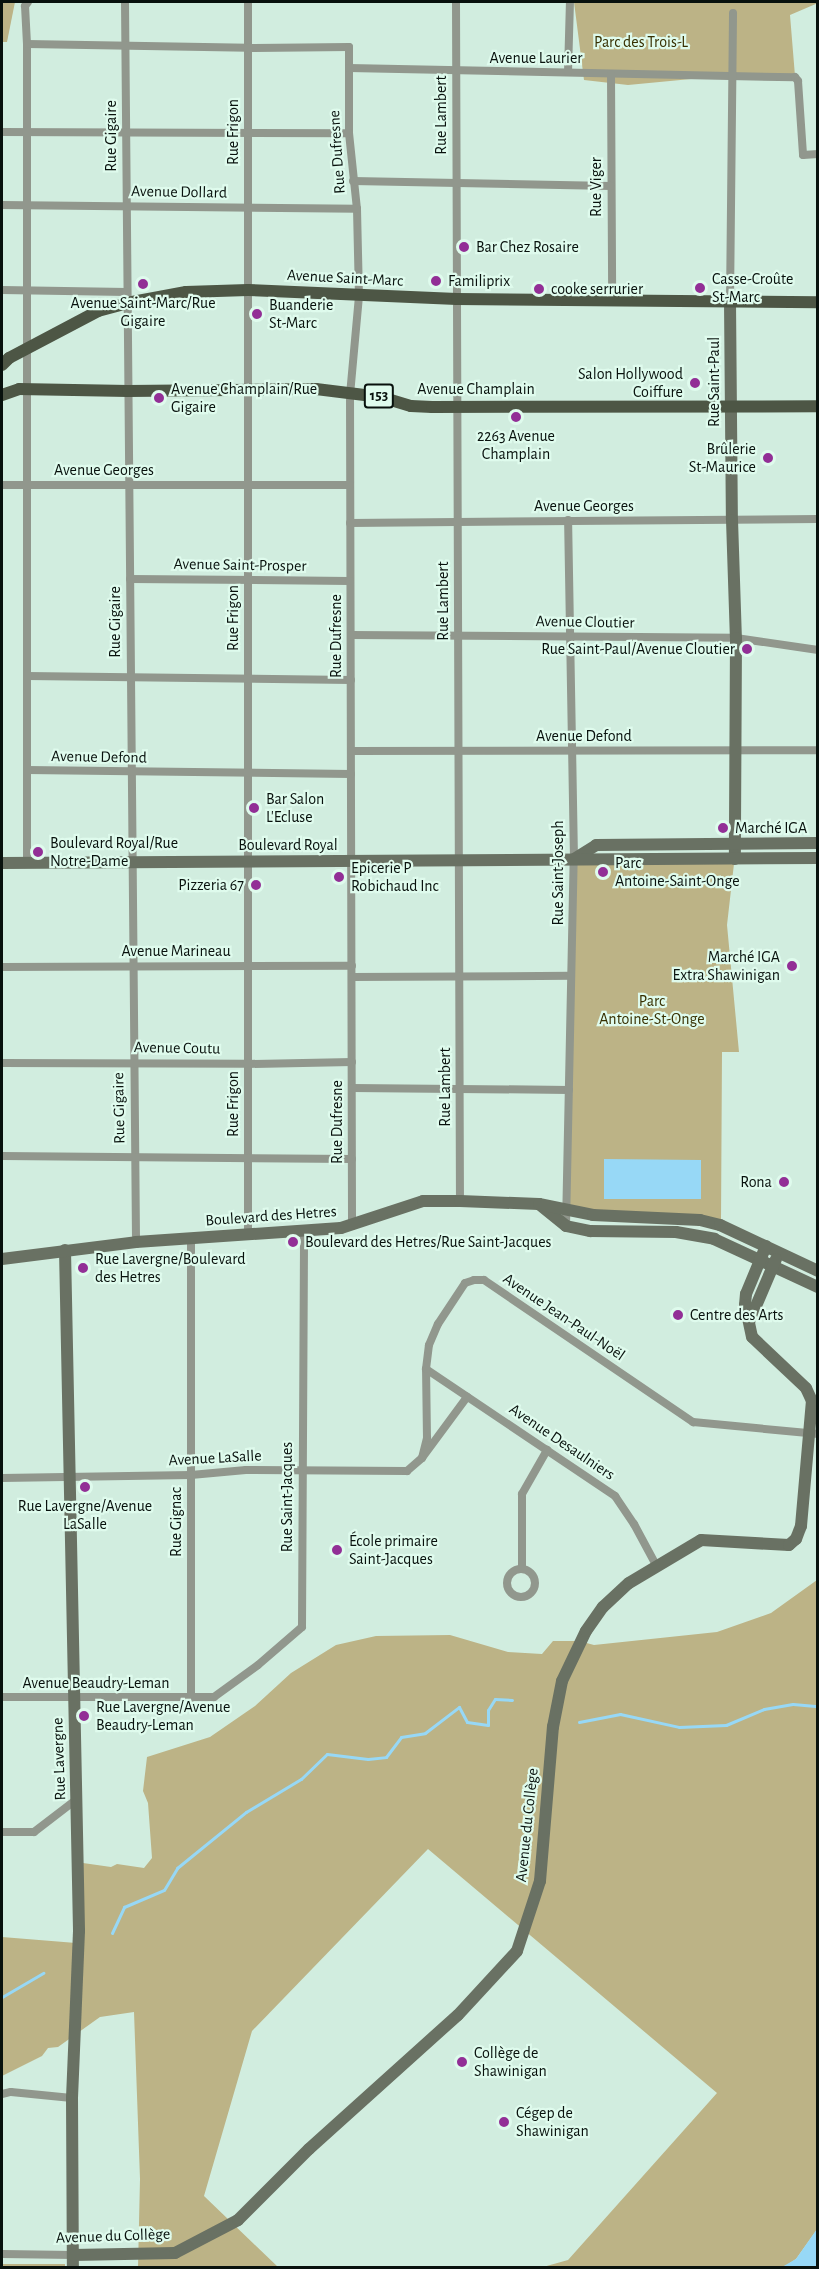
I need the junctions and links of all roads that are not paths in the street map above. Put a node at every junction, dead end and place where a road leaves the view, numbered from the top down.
1 (28, 2) edge
2 (125, 2) edge
3 (248, 2) edge
4 (456, 2) edge
5 (570, 2) edge
6 (733, 13) dead end
7 (27, 44) junction
8 (125, 45) junction
9 (248, 48) junction
10 (349, 68) junction
11 (456, 72) junction
12 (568, 72) junction
13 (611, 74) junction
14 (733, 75) junction
15 (2, 132) edge
16 (27, 132) junction
17 (126, 132) junction
18 (248, 133) junction
19 (349, 133) junction
20 (818, 154) edge
21 (353, 181) junction
22 (456, 184) junction
23 (611, 186) junction
24 (2, 205) edge
25 (27, 205) junction
26 (127, 207) junction
27 (248, 208) junction
28 (357, 209) junction
29 (2, 290) edge
30 (27, 290) junction
31 (248, 290) junction
32 (359, 296) junction
33 (127, 297) junction
34 (457, 299) junction
35 (612, 300) junction
36 (730, 302) junction
37 (818, 302) edge
38 (27, 349) junction
39 (2, 365) edge
40 (27, 390) junction
41 (248, 390) junction
42 (128, 391) junction
43 (350, 394) junction
44 (2, 395) edge
45 (457, 405) junction
46 (818, 406) edge
47 (731, 408) junction
48 (2, 485) edge
49 (27, 485) junction
50 (129, 485) junction
51 (248, 485) junction
52 (350, 485) junction
53 (818, 519) edge
54 (568, 520) junction
55 (732, 520) junction
56 (458, 522) junction
57 (350, 523) junction
58 (130, 579) junction
59 (248, 580) junction
60 (350, 581) junction
61 (458, 634) junction
62 (351, 635) junction
63 (570, 637) junction
64 (736, 638) junction
65 (818, 650) edge
66 (27, 676) junction
67 (131, 677) junction
68 (248, 677) junction
69 (351, 680) junction
70 (735, 750) junction
71 (818, 750) edge
72 (351, 751) junction
73 (458, 751) junction
74 (572, 751) junction
75 (27, 770) junction
76 (131, 773) junction
77 (248, 774) junction
78 (351, 774) junction
79 (734, 842) junction
80 (818, 843) edge
81 (818, 858) edge
82 (735, 859) junction
83 (459, 860) junction
84 (574, 860) junction
85 (351, 861) junction
86 (248, 862) junction
87 (2, 863) edge
88 (27, 863) junction
89 (132, 863) junction
90 (133, 966) junction
91 (248, 966) junction
92 (352, 966) junction
93 (2, 967) edge
94 (572, 976) junction
95 (352, 977) junction
96 (459, 977) junction
97 (352, 1062) junction
98 (2, 1063) edge
99 (134, 1063) junction
100 (248, 1064) junction
101 (352, 1088) junction
102 (460, 1089) junction
103 (569, 1090) junction
104 (2, 1156) edge
105 (135, 1157) junction
106 (248, 1158) junction
107 (352, 1159) junction
108 (460, 1201) junction
109 (539, 1204) junction
110 (566, 1211) junction
111 (352, 1226) junction
112 (566, 1226) junction
113 (303, 1230) junction
114 (248, 1234) junction
115 (191, 1239) junction
116 (135, 1242) junction
117 (765, 1246) junction
118 (65, 1250) junction
119 (779, 1252) junction
120 (2, 1259) edge
121 (760, 1261) junction
122 (772, 1266) junction
123 (818, 1271) edge
124 (818, 1287) edge
125 (748, 1327) junction
126 (426, 1369) junction
127 (467, 1397) junction
128 (814, 1434) edge
129 (547, 1450) junction
130 (422, 1458) junction
131 (302, 1470) junction
132 (191, 1475) junction
133 (69, 1477) junction
134 (2, 1478) edge
135 (656, 1565) junction
136 (522, 1569) dead end
137 (2, 1697) edge
138 (73, 1697) junction
139 (191, 1698) junction
140 (77, 1799) junction
141 (2, 1832) edge
142 (2, 2094) edge
143 (72, 2098) junction
144 (2, 2254) edge
145 (73, 2261) edge

1 - 7 street
2 - 8 street, Rue Gigaire
3 - 9 street, Rue Frigon
4 - 11 street, Rue Lambert
5 - 12 street
6 - 14 street, Rue Saint-Paul
7 - 8 street
7 - 16 street
8 - 9 street
8 - 17 street, Rue Gigaire
9 - 10 street, Rue Dufresne
9 - 18 street, Rue Frigon
10 - 11 street, Avenue Laurier
10 - 19 street, Rue Dufresne
11 - 12 street, Avenue Laurier
11 - 22 street, Rue Lambert
12 - 13 street, Avenue Laurier
13 - 14 street, Avenue Laurier
13 - 23 street, Rue Viger
14 - 20 street, Avenue Laurier
14 - 36 street, Rue Saint-Paul
15 - 16 street
16 - 17 street
16 - 25 street
17 - 18 street
17 - 26 street, Rue Gigaire
18 - 19 street
18 - 27 street, Rue Frigon
19 - 21 street, Rue Dufresne
21 - 22 street
21 - 28 street, Rue Dufresne
22 - 23 street
22 - 34 street, Rue Lambert
23 - 35 street, Rue Viger
24 - 25 street, Avenue Dollard
25 - 26 street, Avenue Dollard
25 - 30 street
26 - 27 street, Avenue Dollard
26 - 33 street, Rue Gigaire
27 - 28 street, Avenue Dollard
27 - 31 street, Rue Frigon
28 - 32 street, Rue Dufresne
29 - 30 street, Avenue Saint-Marc
30 - 33 street, Avenue Saint-Marc
30 - 38 street
31 - 32 main road, Avenue Saint-Marc
31 - 33 main road, Avenue Saint-Marc
31 - 41 street, Rue Frigon
32 - 34 main road, Avenue Saint-Marc
32 - 43 street, Rue Dufresne
33 - 38 main road, Avenue Saint-Marc
33 - 42 street, Rue Gigaire
34 - 35 main road, Avenue Saint-Marc
34 - 45 street, Rue Lambert
35 - 36 main road, Avenue Saint-Marc
36 - 37 main road, Avenue Saint-Marc
36 - 47 street, Rue Saint-Paul
38 - 39 main road, Avenue Saint-Marc
38 - 40 street
40 - 42 main road, Avenue Champlain / 153
40 - 44 main road, 153
40 - 49 street
41 - 42 main road, Avenue Champlain / 153
41 - 43 main road, Avenue Champlain / 153
41 - 51 street, Rue Frigon
42 - 50 street, Rue Gigaire
43 - 45 main road, Avenue Champlain / 153
43 - 52 street, Rue Dufresne
45 - 47 main road, Avenue Champlain / 153
45 - 56 street, Rue Lambert
46 - 47 main road, Avenue Champlain / 153
47 - 55 street, Rue Saint-Paul
48 - 49 street, Avenue Georges
49 - 50 street, Avenue Georges
49 - 66 street
50 - 51 street, Avenue Georges
50 - 58 street, Rue Gigaire
51 - 52 street, Avenue Georges
51 - 59 street, Rue Frigon
52 - 57 street, Rue Dufresne
53 - 55 street, Avenue Georges
54 - 55 street, Avenue Georges
54 - 56 street, Avenue Georges
54 - 63 street, Rue Saint-Joseph
55 - 64 street, Rue Saint-Paul
56 - 57 street, Avenue Georges
56 - 61 street, Rue Lambert
57 - 60 street, Rue Dufresne
58 - 59 street, Avenue Saint-Prosper
58 - 67 street, Rue Gigaire
59 - 60 street, Avenue Saint-Prosper
59 - 68 street, Rue Frigon
60 - 62 street, Rue Dufresne
61 - 62 street, Avenue Cloutier
61 - 63 street, Avenue Cloutier
61 - 73 street, Rue Lambert
62 - 69 street, Rue Dufresne
63 - 64 street, Avenue Cloutier
63 - 74 street, Rue Saint-Joseph
64 - 65 street, Avenue Cloutier
64 - 70 street, Rue Saint-Paul
66 - 67 street
66 - 75 street
67 - 68 street
67 - 76 street, Rue Gigaire
68 - 69 street
68 - 77 street, Rue Frigon
69 - 72 street, Rue Dufresne
70 - 71 street, Avenue Defond
70 - 74 street, Avenue Defond
70 - 79 street, Rue Saint-Paul
72 - 73 street, Avenue Defond
72 - 78 street, Rue Dufresne
73 - 74 street, Avenue Defond
73 - 83 street, Rue Lambert
74 - 84 street, Rue Saint-Joseph
75 - 76 street, Avenue Defond
75 - 88 street
76 - 77 street, Avenue Defond
76 - 89 street, Rue Gigaire
77 - 78 street, Avenue Defond
77 - 86 street, Rue Frigon
78 - 85 street, Rue Dufresne
79 - 80 street
79 - 82 street, Rue Saint-Paul
79 - 84 street
81 - 82 street, Boulevard Royal
82 - 84 street, Boulevard Royal
83 - 84 street, Boulevard Royal
83 - 85 street, Boulevard Royal
83 - 96 street, Rue Lambert
84 - 94 street, Rue Saint-Joseph
85 - 86 street, Boulevard Royal
85 - 92 street, Rue Dufresne
86 - 89 street, Boulevard Royal
86 - 91 street, Rue Frigon
87 - 88 street, Boulevard Royal
88 - 89 street, Boulevard Royal
89 - 90 street, Rue Gigaire
90 - 91 street, Avenue Marineau
90 - 93 street, Avenue Marineau
90 - 99 street, Rue Gigaire
91 - 92 street, Avenue Marineau
91 - 100 street, Rue Frigon
92 - 95 street, Rue Dufresne
94 - 96 street
94 - 103 street, Rue Saint-Joseph
95 - 96 street
95 - 97 street, Rue Dufresne
96 - 102 street, Rue Lambert
97 - 100 street, Avenue Coutu
97 - 101 street, Rue Dufresne
98 - 99 street, Avenue Coutu
99 - 100 street, Avenue Coutu
99 - 105 street, Rue Gigaire
100 - 106 street, Rue Frigon
101 - 102 street
101 - 107 street, Rue Dufresne
102 - 103 street
102 - 108 street, Rue Lambert
103 - 110 street, Rue Saint-Joseph
104 - 105 street
105 - 106 street
105 - 116 street, Rue Gigaire
106 - 107 street
106 - 114 street, Rue Frigon
107 - 111 street, Rue Dufresne
108 - 109 street, Boulevard des Hetres
108 - 111 street, Boulevard des Hetres
109 - 110 street, Boulevard des Hetres
109 - 112 street
110 - 112 street, Rue Saint-Joseph
110 - 117 street, Boulevard des Hetres
111 - 113 street, Boulevard des Hetres
112 - 121 street
113 - 114 street, Boulevard des Hetres
113 - 131 street, Rue Saint-Jacques
114 - 115 street, Boulevard des Hetres
115 - 116 street, Boulevard des Hetres
115 - 132 street, Rue Gignac
116 - 118 street, Boulevard des Hetres
117 - 119 street, Boulevard des Hetres
117 - 121 street
118 - 120 street, Boulevard des Hetres
118 - 133 street, Rue Lavergne
119 - 122 street
119 - 123 street, Boulevard des Hetres
121 - 122 street
121 - 125 street
122 - 124 street
122 - 125 street
125 - 128 street, Avenue du Collège
126 - 127 street, Avenue Desaulniers
126 - 128 street, Avenue Jean-Paul-Noël
126 - 130 street, Avenue Jean-Paul-Noël
127 - 129 street, Avenue Desaulniers
127 - 130 street, Avenue LaSalle
128 - 135 street, Avenue du Collège
129 - 135 street, Avenue Desaulniers
129 - 136 street
130 - 131 street, Avenue LaSalle
131 - 132 street, Avenue LaSalle
131 - 139 street, Rue Saint-Jacques
132 - 133 street, Avenue LaSalle
132 - 139 street, Rue Gignac
133 - 134 street, Avenue LaSalle
133 - 138 street, Rue Lavergne
135 - 145 street, Avenue du Collège
137 - 138 street, Avenue Beaudry-Leman
138 - 139 street, Avenue Beaudry-Leman
138 - 140 street, Rue Lavergne
140 - 141 street
140 - 143 street, Rue Lavergne
142 - 143 street
143 - 145 street, Rue Lavergne
144 - 145 street, Avenue du Collège

